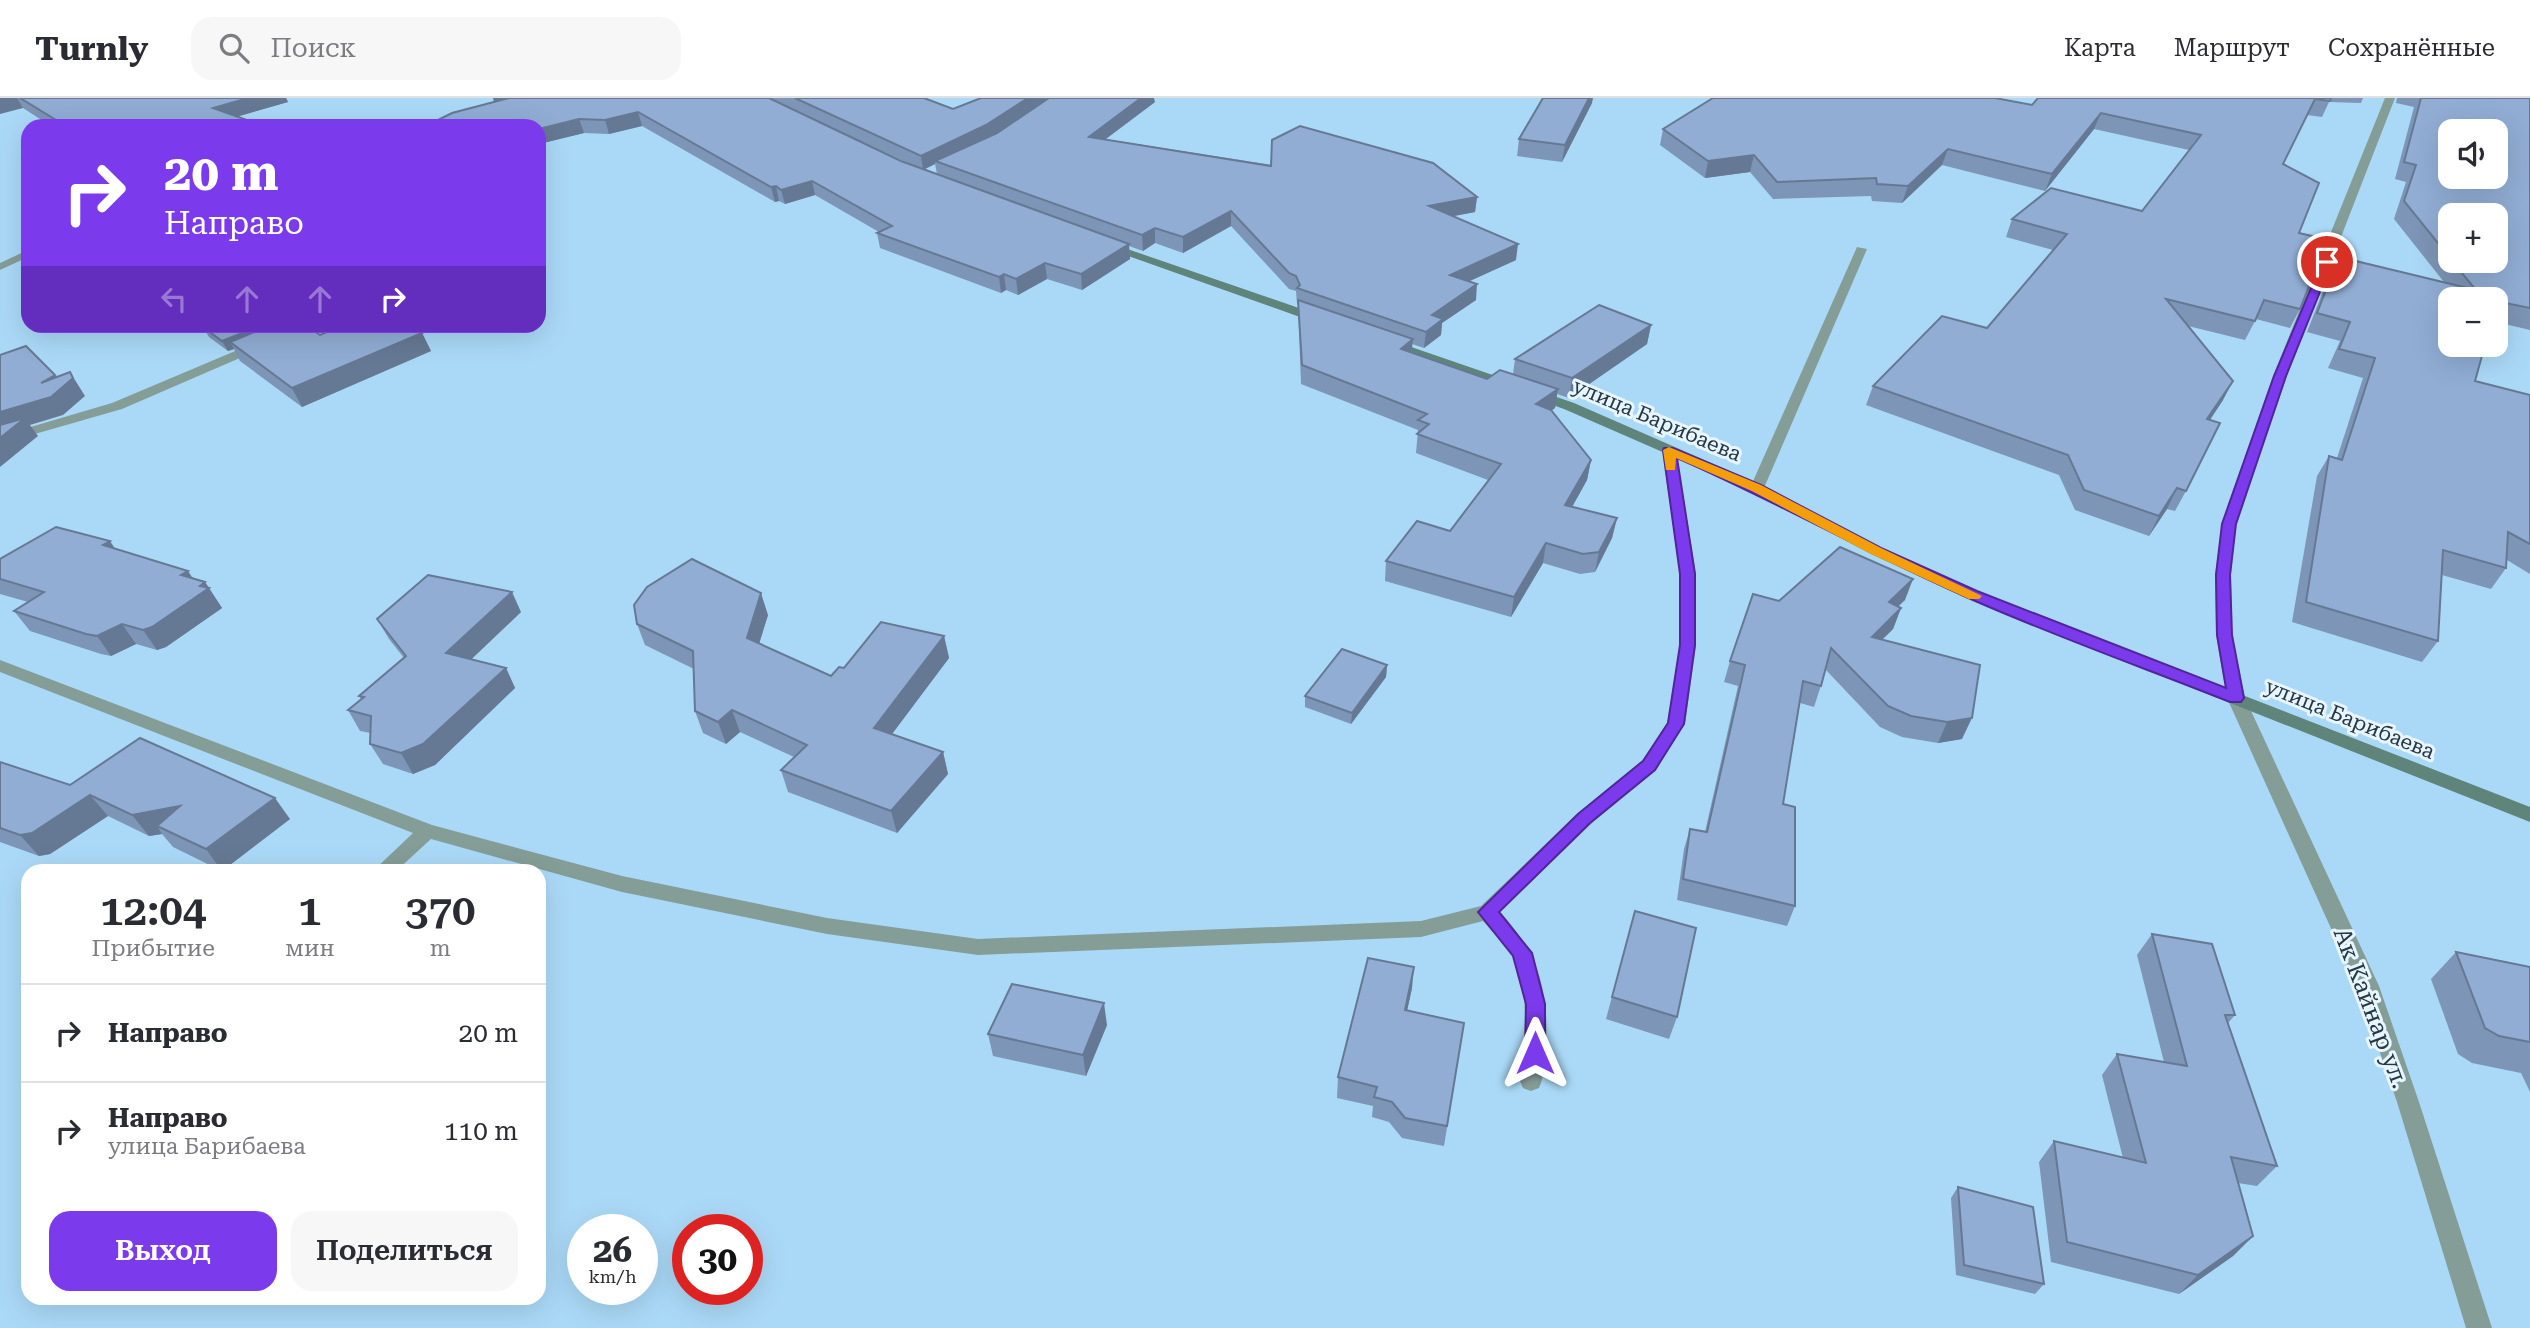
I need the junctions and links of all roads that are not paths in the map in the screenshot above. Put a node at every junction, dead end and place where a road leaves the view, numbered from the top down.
1 (2389, 98) edge
2 (1089, 239) edge
3 (1861, 249) dead end
4 (21, 256) edge
5 (0, 267) edge
6 (1329, 323) edge
7 (278, 337) edge
8 (1378, 339) edge
9 (0, 440) edge
10 (1669, 450) junction
11 (1757, 488) junction
12 (0, 666) edge
13 (2236, 698) junction
14 (2530, 815) edge
15 (428, 831) junction
16 (391, 864) edge
17 (1487, 912) junction
18 (1531, 1081) dead end
19 (2479, 1328) edge

1 - 13 street, Ак Кайнар ул.
2 - 6 street
3 - 11 street
4 - 5 street
7 - 9 street
8 - 10 street, улица Барибаева
10 - 11 street, улица Барибаева
10 - 17 street
11 - 13 street, улица Барибаева
12 - 15 street
13 - 14 street, улица Барибаева
13 - 19 street, Ак Кайнар ул.
15 - 16 street
15 - 17 street
17 - 18 street

